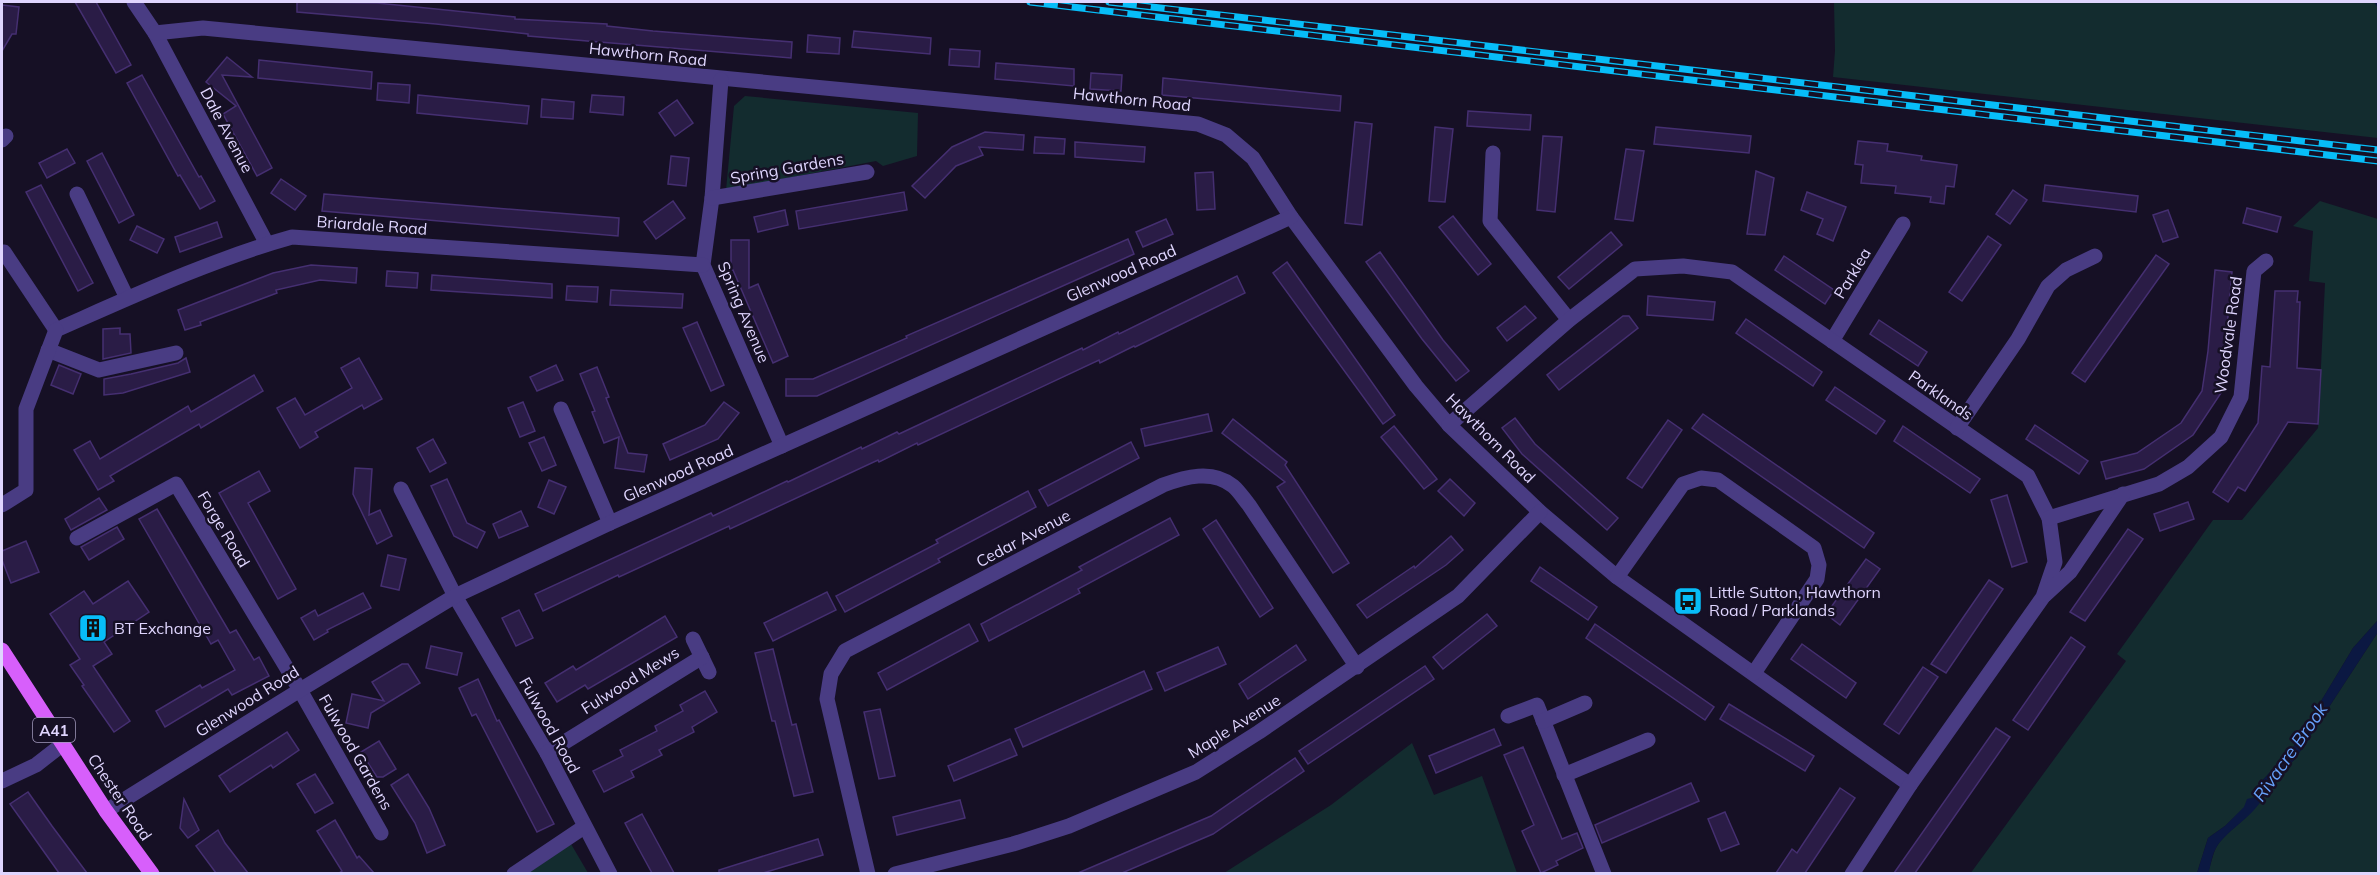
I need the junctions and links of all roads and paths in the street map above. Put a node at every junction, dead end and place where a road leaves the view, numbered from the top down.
1 (134, 2) edge
2 (155, 33) junction
3 (721, 80) junction
4 (1493, 153) dead end
5 (867, 172) dead end
6 (77, 194) dead end
7 (712, 198) junction
8 (1291, 217) junction
9 (1903, 224) dead end
10 (267, 244) junction
11 (2, 250) edge
12 (2095, 256) dead end
13 (2266, 261) dead end
14 (703, 265) junction
15 (127, 298) junction
16 (1569, 320) junction
17 (56, 330) junction
18 (1833, 341) junction
19 (48, 350) junction
20 (176, 353) dead end
21 (561, 409) dead end
22 (1449, 425) junction
23 (1957, 429) junction
24 (782, 446) junction
25 (401, 489) dead end
26 (2123, 494) junction
27 (2, 505) edge
28 (1540, 512) junction
29 (2049, 518) junction
30 (610, 523) junction
31 (77, 538) dead end
32 (1617, 577) junction
33 (455, 596) junction
34 (2043, 597) junction
35 (693, 639) dead end
36 (2, 650) edge
37 (702, 657) junction
38 (1357, 667) junction
39 (709, 672) dead end
40 (1754, 673) junction
41 (300, 690) junction
42 (1585, 703) dead end
43 (1508, 716) dead end
44 (1543, 721) junction
45 (1648, 740) dead end
46 (63, 744) junction
47 (547, 753) junction
48 (1564, 775) junction
49 (2, 781) edge
50 (1910, 785) junction
51 (106, 811) junction
52 (584, 827) junction
53 (381, 833) dead end
54 (152, 873) edge
55 (514, 873) edge
56 (610, 873) edge
57 (868, 873) edge
58 (895, 873) edge
59 (1604, 873) edge
60 (1852, 873) edge

1 - 2 street, Dale Avenue
2 - 3 street, Hawthorn Road
2 - 10 street, Dale Avenue
3 - 7 street, Spring Avenue
3 - 8 street, Hawthorn Road
4 - 16 street
5 - 7 street, Spring Gardens
6 - 15 street
7 - 14 street, Spring Avenue
8 - 22 street, Hawthorn Road
8 - 24 street, Glenwood Road
9 - 18 street, Parklea
10 - 14 street, Briardale Road
10 - 15 street, Briardale Road
11 - 17 street
12 - 23 street
13 - 26 street, Woodvale Road
14 - 24 street, Spring Avenue
15 - 17 street, Briardale Road
16 - 18 street, Parklands
16 - 22 street, Parklands
17 - 19 street
18 - 23 street, Parklands
19 - 20 street
19 - 27 street
21 - 30 street
22 - 28 street, Hawthorn Road
23 - 29 street, Parklands
24 - 30 street, Glenwood Road
25 - 33 street, Fulwood Road
26 - 29 street, Woodvale Road
26 - 34 street
28 - 32 street, Hawthorn Road
28 - 38 street, Maple Avenue
29 - 34 street, Parklands
30 - 33 street, Glenwood Road
31 - 41 street, Forge Road
32 - 40 street, Hawthorn Road
32 - 40 street
33 - 41 street, Glenwood Road
33 - 47 street, Fulwood Road
34 - 50 street, Parklands
35 - 37 street, Fulwood Mews
36 - 46 main road, Chester Road / A41
37 - 39 street, Fulwood Mews
37 - 47 street, Fulwood Mews
38 - 57 street, Cedar Avenue
38 - 58 street, Maple Avenue
40 - 50 street, Hawthorn Road
41 - 51 street, Glenwood Road
41 - 53 street, Fulwood Gardens
42 - 44 street
43 - 44 street
44 - 48 street
45 - 48 street
46 - 49 street
46 - 51 main road, Chester Road / A41
47 - 52 street, Fulwood Road
48 - 59 street
50 - 60 street, Parklands
51 - 54 main road, Chester Road / A41
52 - 55 street
52 - 56 street, Fulwood Road

